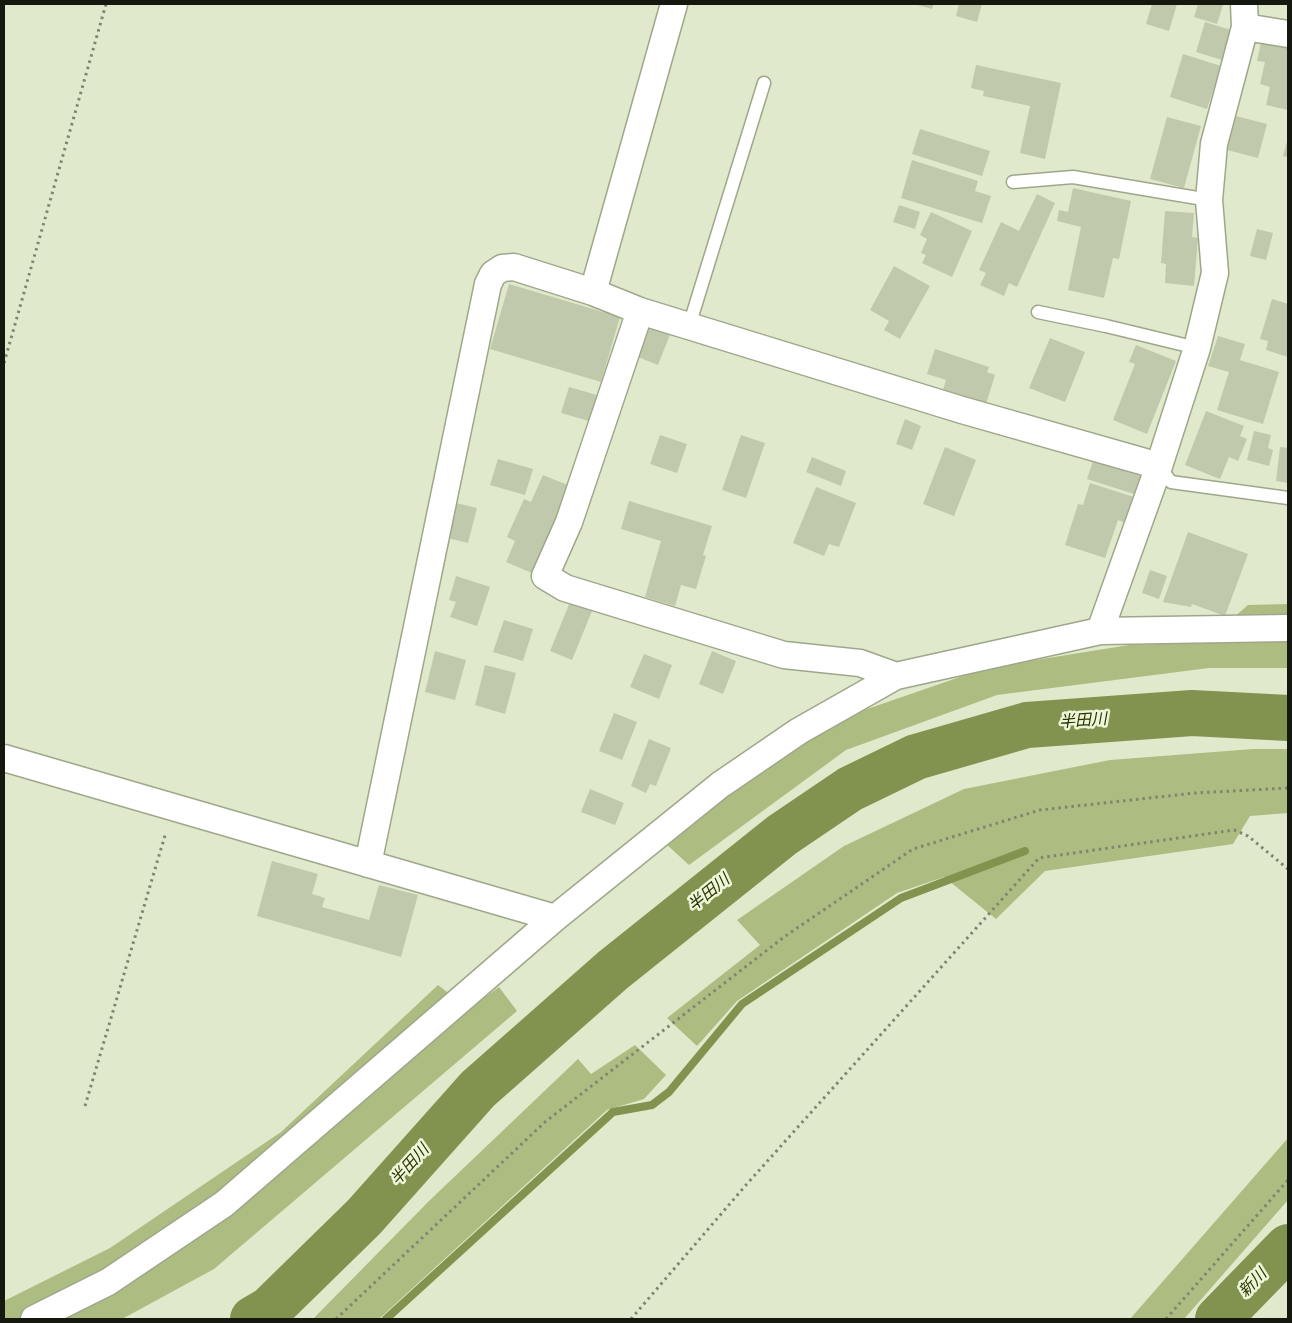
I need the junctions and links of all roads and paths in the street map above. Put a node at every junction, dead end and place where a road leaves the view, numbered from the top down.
1 (106, 4) edge
2 (674, 4) edge
3 (1244, 15) edge
4 (1288, 34) edge
5 (764, 83) dead end
6 (1013, 182) dead end
7 (1209, 200) junction
8 (593, 292) junction
9 (640, 311) junction
10 (1038, 312) dead end
11 (689, 326) junction
12 (1196, 348) junction
13 (4, 362) edge
14 (1159, 466) junction
15 (1288, 498) edge
16 (1288, 628) edge
17 (1100, 631) junction
18 (896, 676) junction
19 (4, 758) edge
20 (1288, 788) edge
21 (173, 807) junction
22 (368, 864) junction
23 (1288, 869) edge
24 (555, 918) junction
25 (85, 1106) dead end
26 (1288, 1180) edge
27 (34, 1319) edge
28 (336, 1319) edge
29 (631, 1319) edge
30 (1166, 1319) edge

1 - 13 path
2 - 8 street
3 - 4 street
3 - 7 street
5 - 11 lane
6 - 7 lane
7 - 12 street
8 - 9 street
8 - 22 street
9 - 11 street
9 - 18 street
10 - 12 lane
11 - 14 street
12 - 14 street
14 - 15 lane
14 - 17 street
16 - 17 street
17 - 18 street
18 - 24 street
19 - 21 street
20 - 28 path
21 - 22 street
21 - 25 path
22 - 24 street
23 - 29 path
24 - 27 street
26 - 30 path

